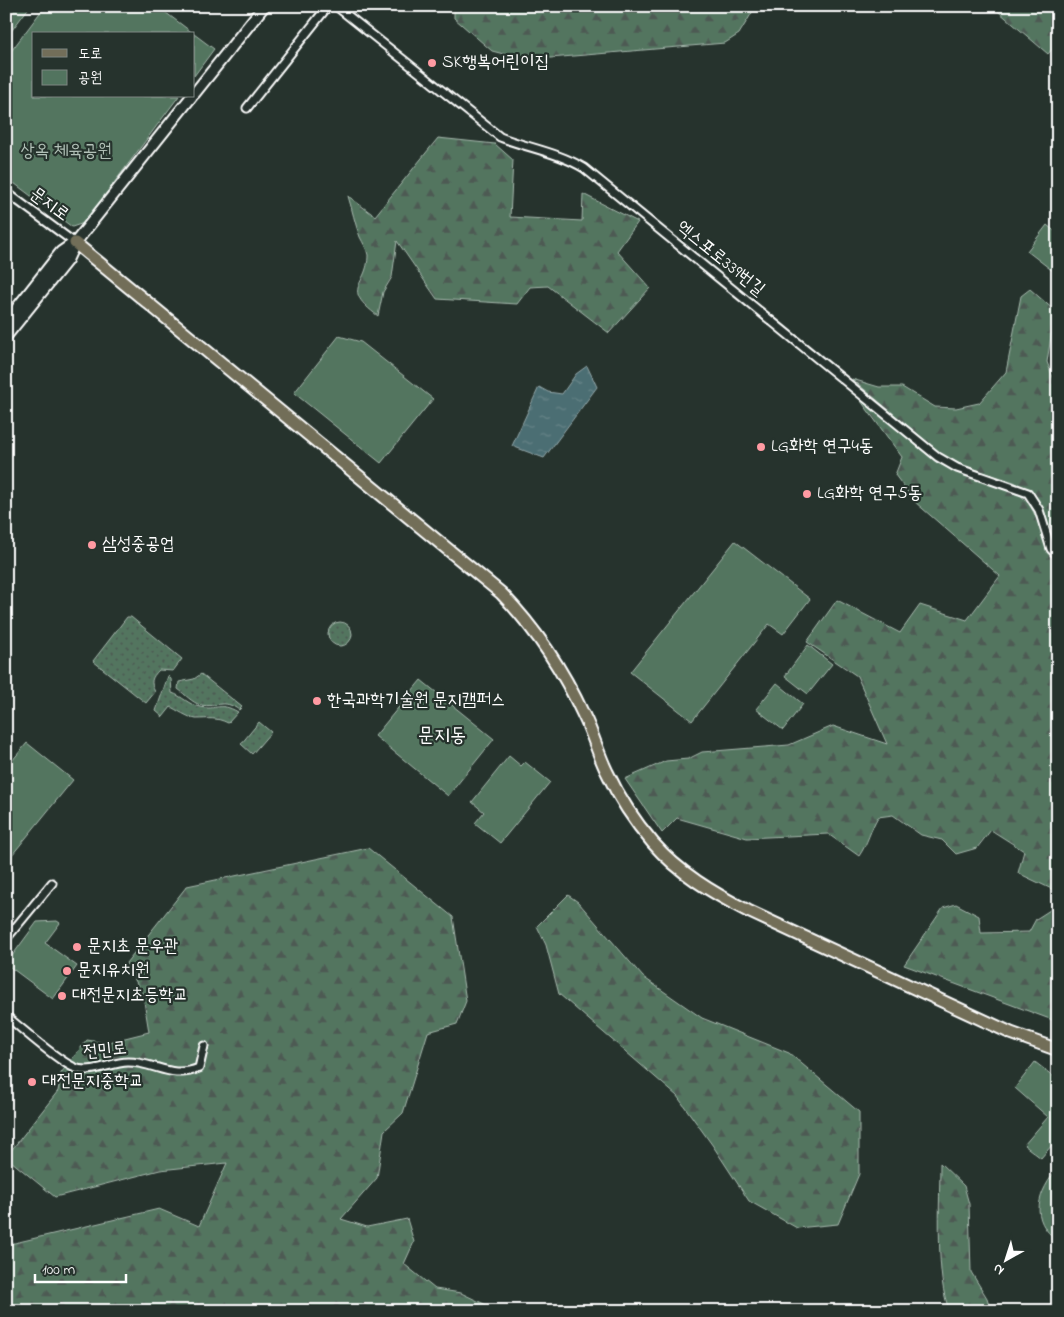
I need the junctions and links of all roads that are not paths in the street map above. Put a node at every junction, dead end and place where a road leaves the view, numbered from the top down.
1 (264, 6) edge
2 (328, 6) edge
3 (336, 6) edge
4 (195, 92) edge
5 (191, 98) edge
6 (247, 108) dead end
7 (6, 192) edge
8 (75, 243) junction
9 (6, 322) edge
10 (6, 336) edge
11 (1058, 556) edge
12 (52, 883) dead end
13 (6, 939) edge
14 (6, 1016) edge
15 (204, 1046) dead end
16 (1058, 1050) edge

1 - 4 main road
2 - 6 street
3 - 11 street, 엑스포로339번길
5 - 8 main road
7 - 8 street, 문지로
8 - 9 main road
8 - 10 main road
8 - 16 main road
12 - 13 street
14 - 15 street, 전민로

